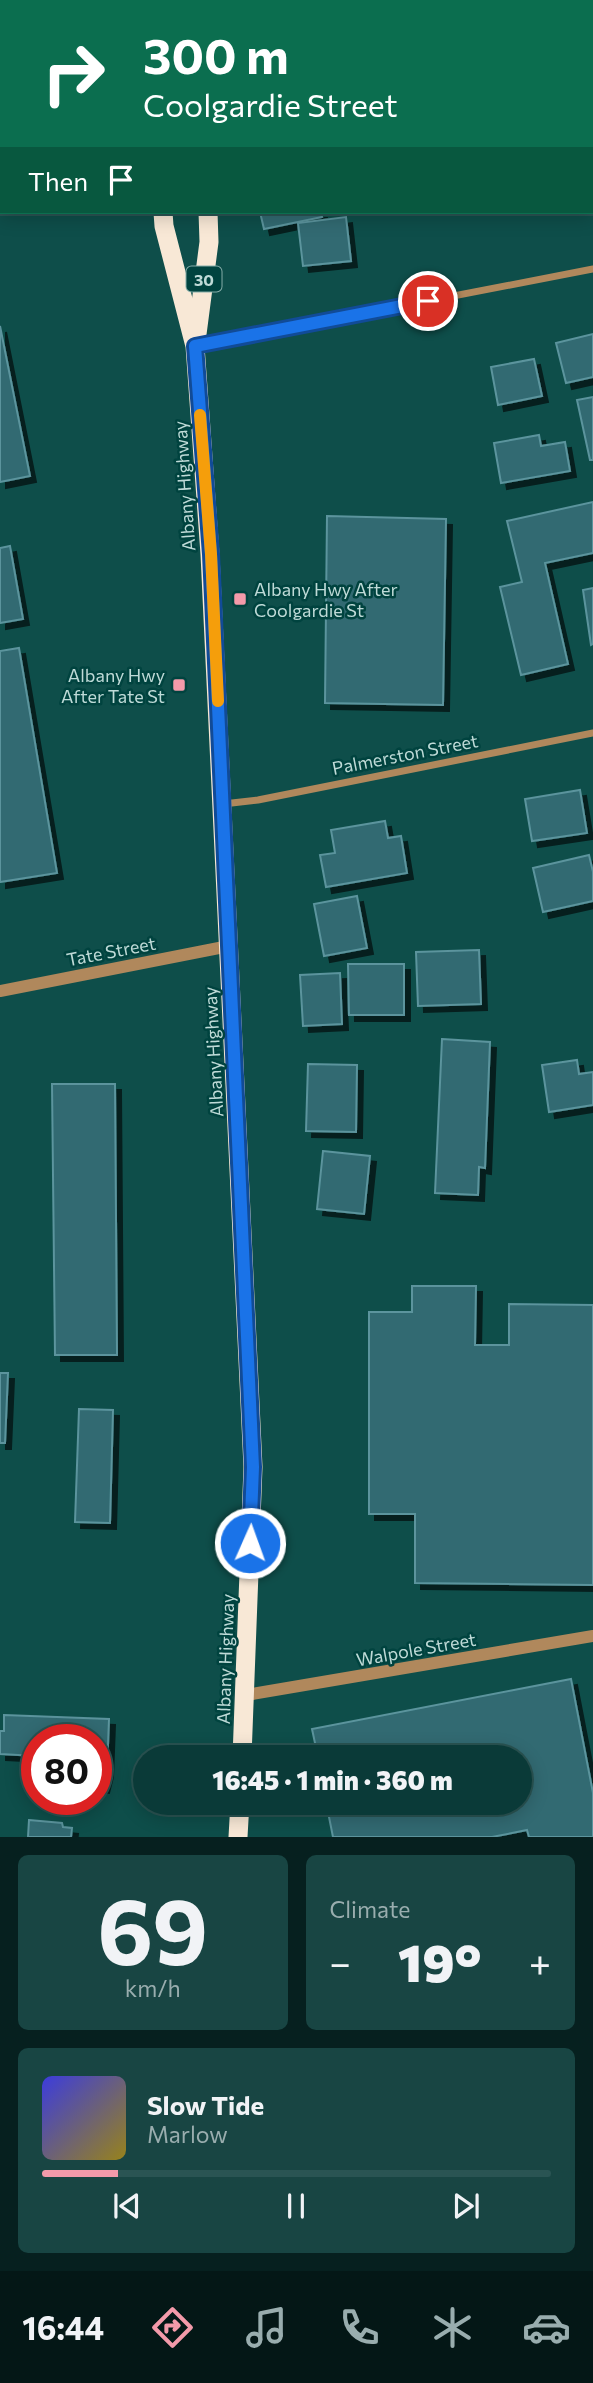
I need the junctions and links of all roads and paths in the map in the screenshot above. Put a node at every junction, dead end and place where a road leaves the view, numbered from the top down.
1 (163, 214) edge
2 (208, 214) edge
3 (593, 269) edge
4 (195, 346) junction
5 (593, 733) edge
6 (223, 804) junction
7 (229, 946) junction
8 (0, 991) edge
9 (593, 1636) edge
10 (246, 1695) junction
11 (243, 1745) edge
12 (239, 1815) edge
13 (238, 1837) edge

1 - 4 highway, Albany Highway / 30
2 - 4 highway, Albany Highway / 30
3 - 4 street
4 - 6 highway, Albany Highway / 30
5 - 6 street, Palmerston Street
6 - 7 highway, Albany Highway / 30
7 - 8 street, Tate Street
7 - 10 highway, Albany Highway / 30
9 - 10 street, Walpole Street
10 - 11 highway, Albany Highway / 30
12 - 13 highway

